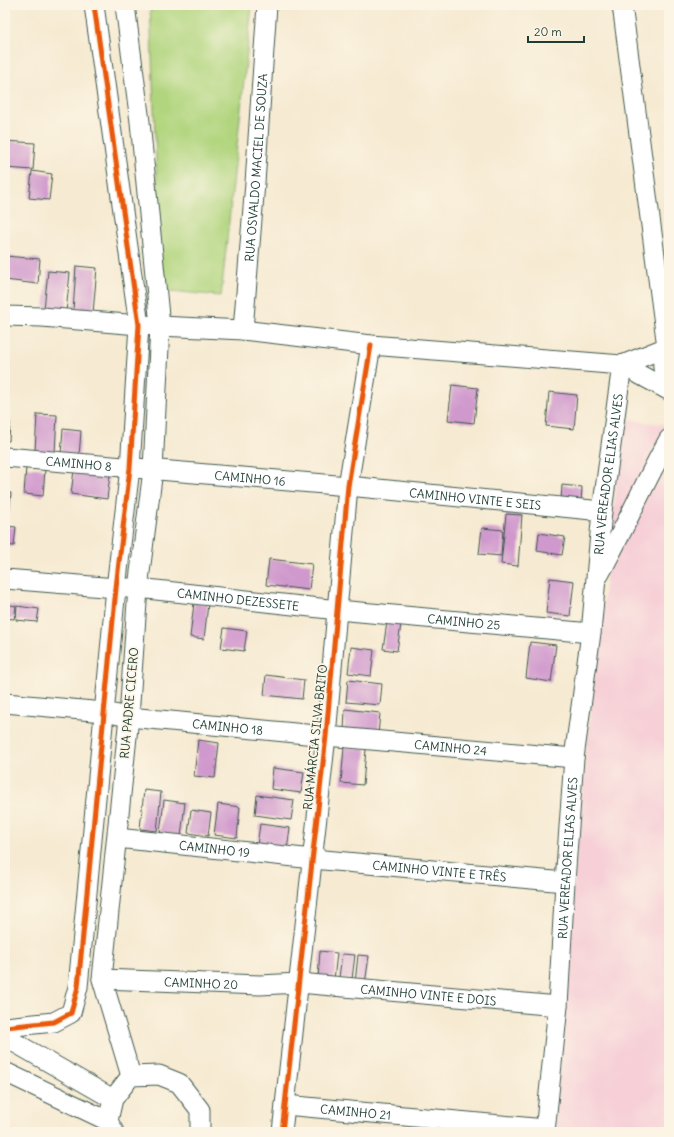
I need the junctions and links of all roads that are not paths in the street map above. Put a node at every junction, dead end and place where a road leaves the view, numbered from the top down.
1 (94, 5) edge
2 (125, 5) edge
3 (267, 5) edge
4 (622, 5) edge
5 (5, 316) edge
6 (139, 325) junction
7 (160, 326) junction
8 (243, 330) junction
9 (371, 345) junction
10 (668, 345) edge
11 (622, 365) junction
12 (669, 390) edge
13 (669, 439) edge
14 (5, 457) edge
15 (130, 468) junction
16 (153, 470) junction
17 (348, 486) junction
18 (602, 511) junction
19 (5, 579) edge
20 (595, 584) junction
21 (116, 588) junction
22 (138, 588) junction
23 (338, 610) junction
24 (591, 633) junction
25 (5, 703) edge
26 (104, 712) junction
27 (129, 717) junction
28 (326, 736) junction
29 (574, 758) junction
30 (117, 838) junction
31 (313, 859) junction
32 (565, 882) junction
33 (102, 979) junction
34 (299, 983) junction
35 (558, 1006) junction
36 (5, 1027) edge
37 (5, 1037) edge
38 (5, 1072) edge
39 (131, 1076) junction
40 (113, 1099) junction
41 (285, 1105) junction
42 (111, 1127) edge
43 (545, 1131) edge
44 (200, 1132) edge
45 (282, 1132) edge

1 - 6 street
2 - 7 street, RUA PADRE CICERO
3 - 8 street, RUA OSVALDO MACIEL DE SOUZA
4 - 10 street
5 - 6 street
6 - 7 street
6 - 15 street
7 - 8 street
7 - 16 street, RUA PADRE CICERO
8 - 9 street
9 - 11 street
9 - 17 street, RUA MÁRCIA SILVA BRITO
10 - 11 street
10 - 12 street
11 - 12 street
11 - 18 street, RUA VEREADOR ELIAS ALVES
13 - 20 street, RUA VEREADOR ELIAS ALVES
14 - 15 street, CAMINHO 8
15 - 16 street, CAMINHO 8
15 - 21 street
16 - 17 street, CAMINHO 16
16 - 22 street, RUA PADRE CICERO
17 - 18 street, CAMINHO VINTE E SEIS
17 - 23 street, RUA MÁRCIA SILVA BRITO
18 - 20 street, RUA VEREADOR ELIAS ALVES
19 - 21 street, CAMINHO DEZESSETE
20 - 24 street, RUA VEREADOR ELIAS ALVES
21 - 22 street, CAMINHO DEZESSETE
21 - 26 street
22 - 23 street, CAMINHO DEZESSETE
22 - 27 street, RUA PADRE CICERO
23 - 24 street, CAMINHO 25
23 - 28 street, RUA MÁRCIA SILVA BRITO
24 - 29 street, RUA VEREADOR ELIAS ALVES
25 - 26 street, CAMINHO 18
26 - 27 street, CAMINHO 18
26 - 36 street
27 - 28 street, CAMINHO 18
27 - 30 street, RUA PADRE CICERO
28 - 29 street, CAMINHO 24
28 - 31 street, RUA MÁRCIA SILVA BRITO
29 - 32 street, RUA VEREADOR ELIAS ALVES
30 - 31 street, CAMINHO 19
30 - 33 street, RUA PADRE CICERO
31 - 32 street, CAMINHO VINTE E TRÊS
31 - 34 street, RUA MÁRCIA SILVA BRITO
32 - 35 street, RUA VEREADOR ELIAS ALVES
33 - 34 street, CAMINHO 20
33 - 39 street, RUA PADRE CICERO
34 - 35 street, CAMINHO VINTE E DOIS
34 - 41 street, RUA MÁRCIA SILVA BRITO
35 - 43 street, RUA VEREADOR ELIAS ALVES
37 - 40 street
38 - 42 street
39 - 40 street
39 - 44 street
40 - 42 street
41 - 43 street, CAMINHO 21
41 - 45 street, RUA MÁRCIA SILVA BRITO

